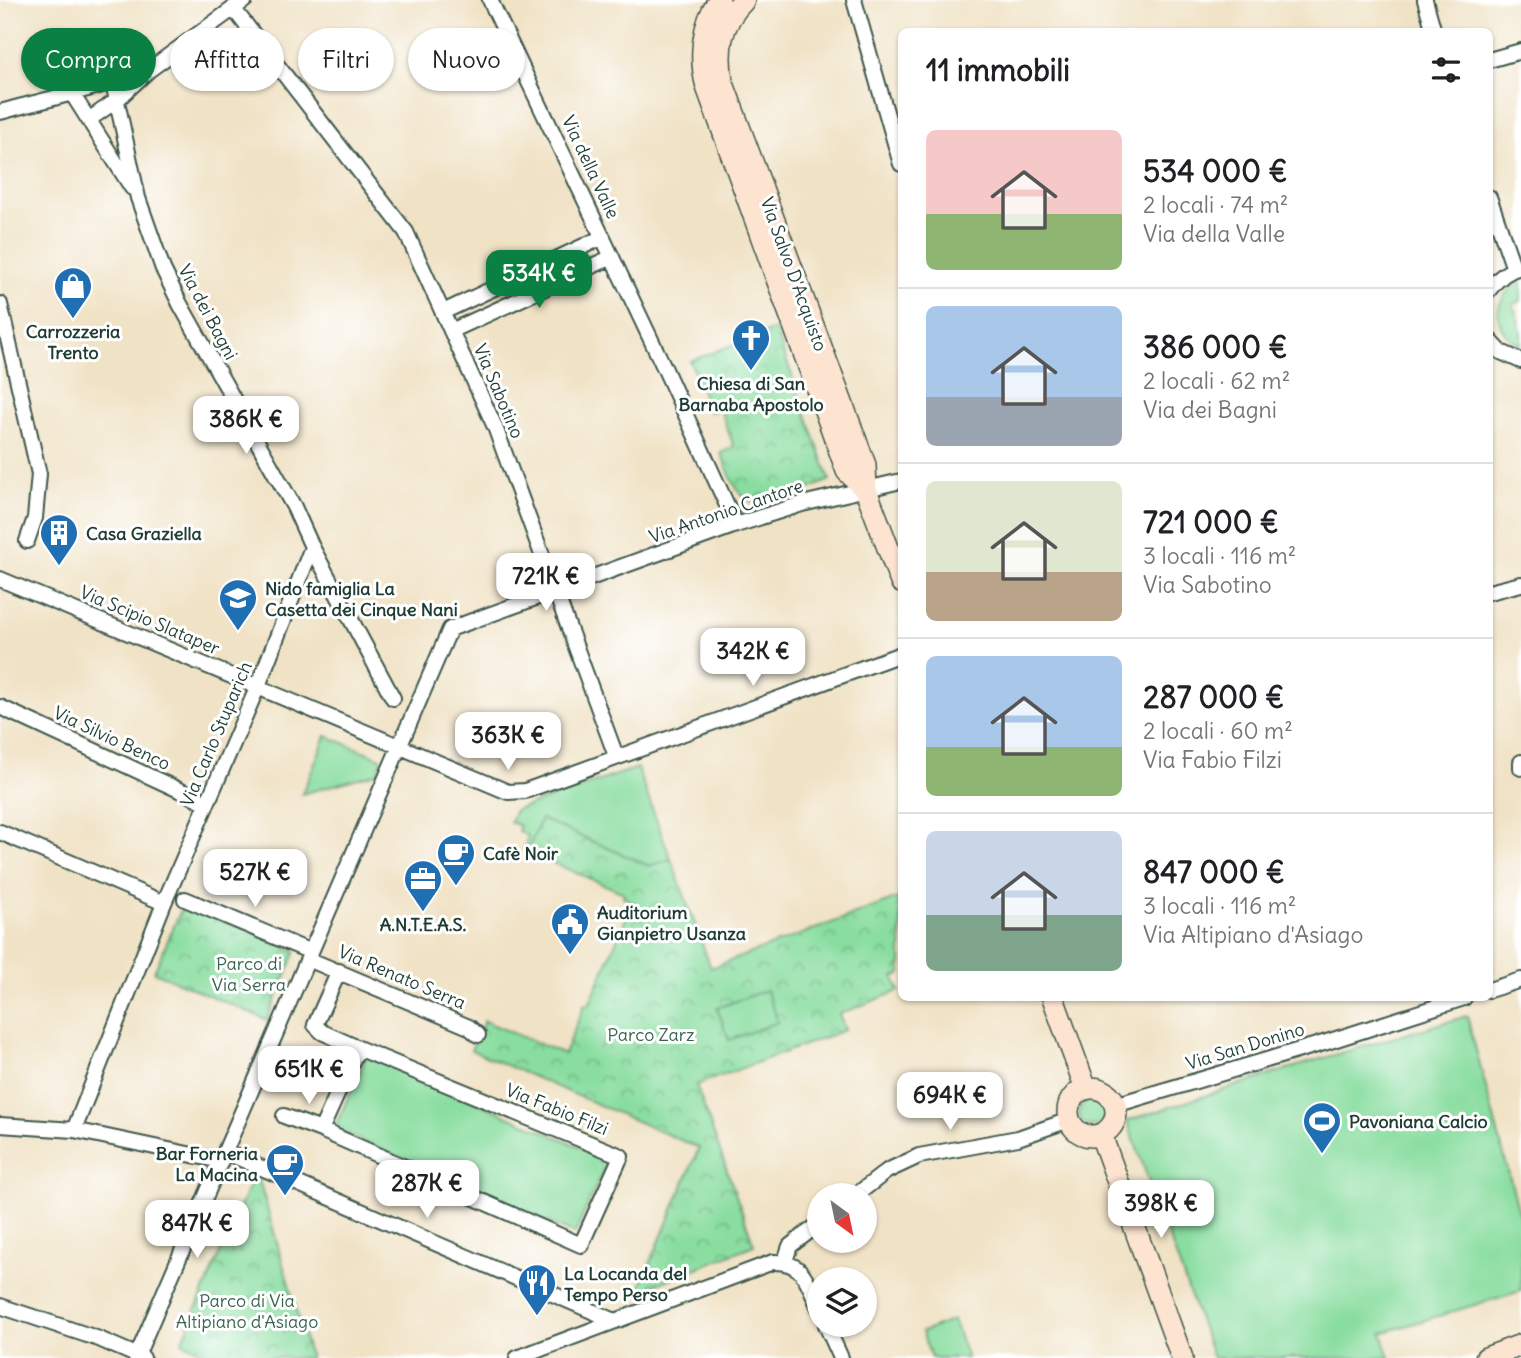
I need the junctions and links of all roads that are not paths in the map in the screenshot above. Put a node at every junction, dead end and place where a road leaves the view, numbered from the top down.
1 (490, 0) edge
2 (719, 0) edge
3 (744, 0) edge
4 (854, 0) edge
5 (1425, 0) edge
6 (240, 3) edge
7 (1433, 28) edge
8 (1521, 51) edge
9 (1493, 59) edge
10 (156, 65) edge
11 (76, 91) edge
12 (115, 91) edge
13 (127, 91) edge
14 (71, 92) junction
15 (117, 100) junction
16 (0, 112) edge
17 (90, 120) junction
18 (898, 154) edge
19 (138, 198) junction
20 (1493, 207) edge
21 (603, 237) junction
22 (612, 257) junction
23 (1518, 268) edge
24 (1493, 285) edge
25 (0, 304) edge
26 (443, 312) junction
27 (451, 331) junction
28 (1493, 343) edge
29 (1521, 361) edge
30 (898, 482) edge
31 (866, 491) junction
32 (736, 525) junction
33 (27, 541) dead end
34 (312, 547) junction
35 (898, 574) edge
36 (0, 579) edge
37 (1521, 584) edge
38 (554, 591) junction
39 (1493, 591) edge
40 (898, 654) edge
41 (258, 686) junction
42 (393, 698) dead end
43 (0, 708) edge
44 (400, 747) junction
45 (617, 756) junction
46 (1521, 762) edge
47 (1521, 768) edge
48 (207, 803) junction
49 (0, 832) edge
50 (186, 899) dead end
51 (164, 903) junction
52 (310, 955) junction
53 (339, 971) junction
54 (1521, 980) edge
55 (1493, 989) edge
56 (1055, 1001) edge
57 (1455, 1001) edge
58 (478, 1035) dead end
59 (358, 1048) junction
60 (1086, 1089) junction
61 (1115, 1105) junction
62 (285, 1116) dead end
63 (1069, 1120) junction
64 (0, 1125) edge
65 (74, 1130) junction
66 (321, 1130) junction
67 (1101, 1135) junction
68 (223, 1156) junction
69 (872, 1183) edge
70 (807, 1233) edge
71 (785, 1261) junction
72 (807, 1280) edge
73 (0, 1306) edge
74 (611, 1323) junction
75 (831, 1337) edge
76 (1521, 1345) edge
77 (138, 1357) edge
78 (517, 1358) edge
79 (841, 1358) edge
80 (1182, 1358) edge
81 (1486, 1358) edge

1 - 21 street, Via della Valle
2 - 31 street, Via Salvo D'Acquisto
3 - 31 street, Via Salvo D'Acquisto
4 - 18 street
5 - 7 street
6 - 10 street
6 - 26 street, Via Sabotino
8 - 9 street
11 - 14 street
12 - 15 street, Via dei Bagni
13 - 15 street
14 - 16 street
14 - 17 street, Via dei Bagni
15 - 17 street
15 - 19 street, Via dei Bagni
17 - 19 street, Via dei Bagni
19 - 34 street, Via dei Bagni
20 - 23 street
21 - 22 street, Via della Valle
21 - 26 street, Via della Valle
22 - 27 street
22 - 32 street, Via della Valle
23 - 24 street
25 - 33 street
26 - 27 street, Via Sabotino
27 - 38 street, Via Sabotino
28 - 29 street
30 - 31 street, Via Antonio Cantore
31 - 32 street, Via Antonio Cantore
31 - 35 street
32 - 38 street, Via Antonio Cantore
34 - 41 street, Via Carlo Stuparich
34 - 42 street, Via dei Bagni
36 - 41 street, Via Scipio Slataper
37 - 39 street
38 - 44 street, Via Antonio Cantore
38 - 45 street, Via Sabotino
40 - 45 street, Via Scipio Slataper
41 - 44 street, Via Scipio Slataper
41 - 48 street, Via Carlo Stuparich
43 - 48 street, Via Silvio Benco
44 - 45 street, Via Scipio Slataper
44 - 52 street, Via Antonio Cantore
46 - 47 street
48 - 51 street, Via Carlo Stuparich
49 - 51 street
50 - 52 street, Via Renato Serra
51 - 65 street, Via Carlo Stuparich
52 - 53 street, Via Renato Serra
52 - 68 street, Via Antonio Cantore
53 - 58 street, Via Renato Serra
53 - 59 street, Via Fabio Filzi
54 - 55 street
56 - 60 street
57 - 61 street, Via San Donino
59 - 66 street
59 - 66 street, Via Fabio Filzi
60 - 61 street
60 - 63 street
61 - 67 street
62 - 66 street, Via Fabio Filzi
63 - 67 street
63 - 69 street
64 - 65 street
65 - 68 street
67 - 80 street
68 - 74 street
68 - 77 street, Via Antonio Cantore
70 - 71 street
71 - 72 street
71 - 74 street
73 - 77 street
74 - 78 street
75 - 79 street
76 - 81 street

